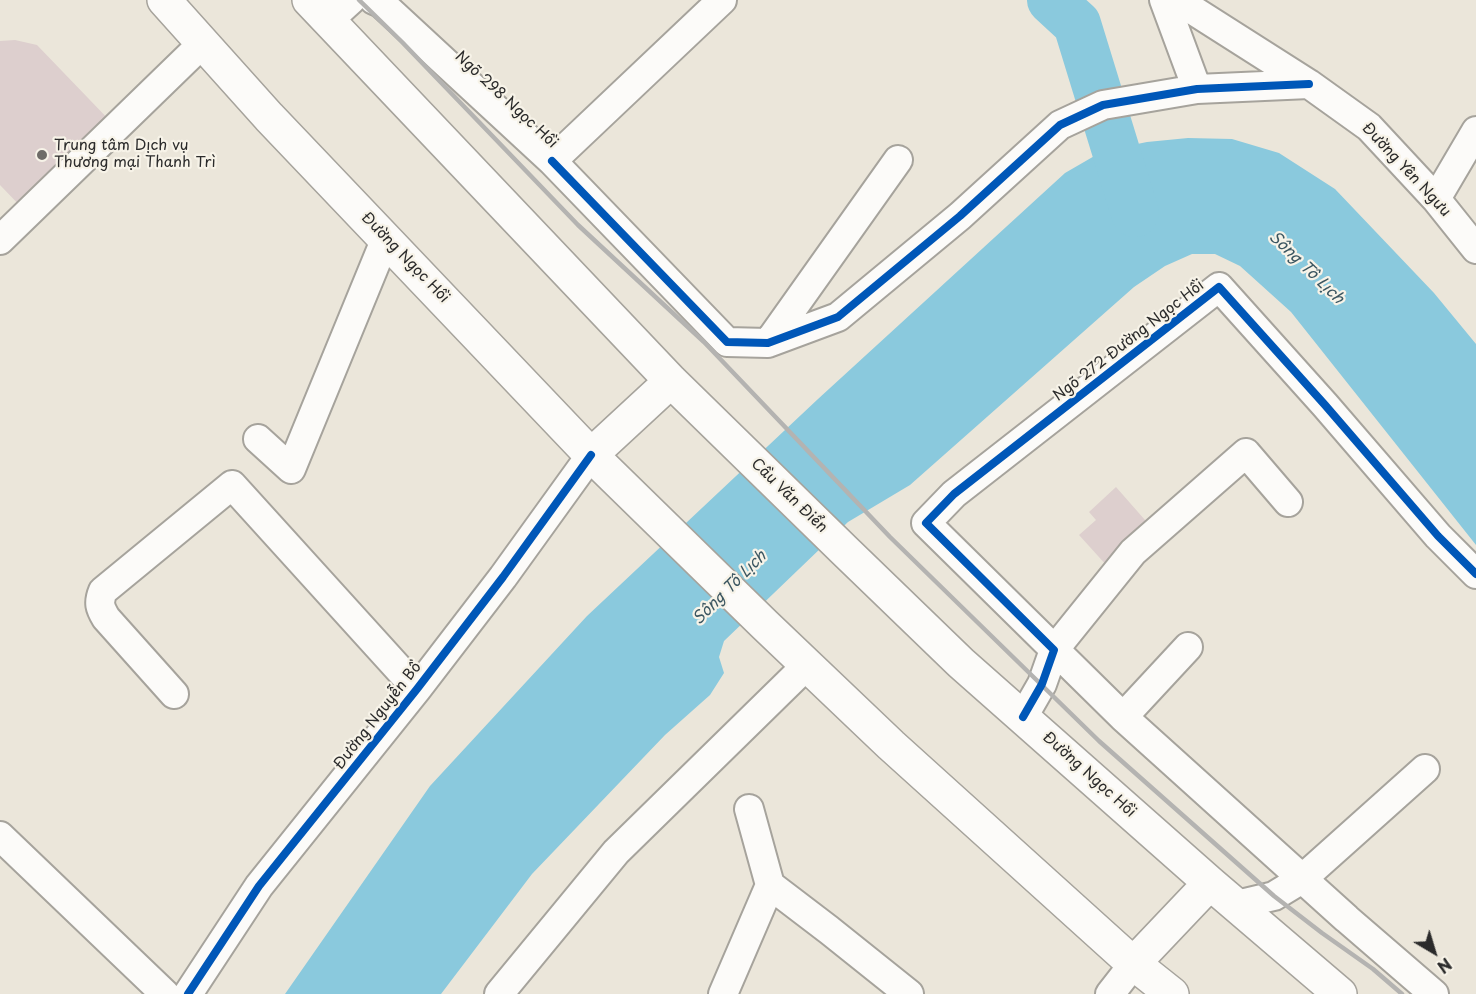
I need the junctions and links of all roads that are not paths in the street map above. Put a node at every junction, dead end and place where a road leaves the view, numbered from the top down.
1 (164, 0) edge
2 (374, 0) edge
3 (722, 0) edge
4 (1164, 0) edge
5 (1177, 0) edge
6 (330, 7) edge
7 (203, 43) junction
8 (1309, 84) junction
9 (1197, 89) junction
10 (1476, 131) edge
11 (898, 160) dead end
12 (552, 161) junction
13 (1436, 199) junction
14 (386, 238) junction
15 (0, 240) edge
16 (1476, 249) edge
17 (768, 343) junction
18 (671, 381) junction
19 (258, 439) dead end
20 (591, 455) junction
21 (1288, 502) dead end
22 (844, 550) joint
23 (1476, 574) edge
24 (1188, 647) dead end
25 (1054, 650) junction
26 (807, 665) junction
27 (417, 689) junction
28 (174, 694) dead end
29 (1023, 717) junction
30 (1123, 717) junction
31 (1425, 769) dead end
32 (748, 809) dead end
33 (0, 836) edge
34 (1302, 879) junction
35 (1209, 883) junction
36 (770, 885) junction
37 (1236, 905) junction
38 (1135, 962) junction
39 (165, 994) edge
40 (188, 994) edge
41 (499, 994) edge
42 (723, 994) edge
43 (909, 994) edge
44 (1110, 994) edge
45 (1172, 994) edge
46 (1340, 994) edge
47 (1434, 994) edge

1 - 7 highway, Đường Ngọc Hồi
2 - 12 street, Ngõ 298 Ngọc Hồi
3 - 12 street, Ngõ 298 Ngọc Hồi
4 - 9 street
5 - 8 street, Đường Yên Ngưu
6 - 18 highway
7 - 14 highway, Đường Ngọc Hồi
7 - 15 street
8 - 9 street
8 - 13 street, Đường Yên Ngưu
9 - 17 street
10 - 13 street
11 - 17 street
12 - 17 street
13 - 16 street, Đường Yên Ngưu
14 - 19 street
14 - 20 highway, Đường Ngọc Hồi
18 - 20 highway
18 - 22 highway, Cầu Văn Điển
20 - 26 highway, Đường Ngọc Hồi
20 - 27 street, Đường Nguyễn Bồ
21 - 25 street
22 - 29 highway, Đường Ngọc Hồi
23 - 25 street, Ngõ 272 Đường Ngọc Hồi
24 - 30 street
25 - 29 street
25 - 30 street
26 - 38 highway
26 - 41 street
27 - 28 street
27 - 40 street, Đường Nguyễn Bồ
29 - 35 highway, Đường Ngọc Hồi
30 - 34 street
31 - 34 street
32 - 36 street
33 - 39 street
34 - 37 street
34 - 47 street
35 - 37 highway, Đường Ngọc Hồi
35 - 38 highway
36 - 42 street
36 - 43 street
37 - 46 highway, Đường Ngọc Hồi
38 - 44 street
38 - 45 highway

